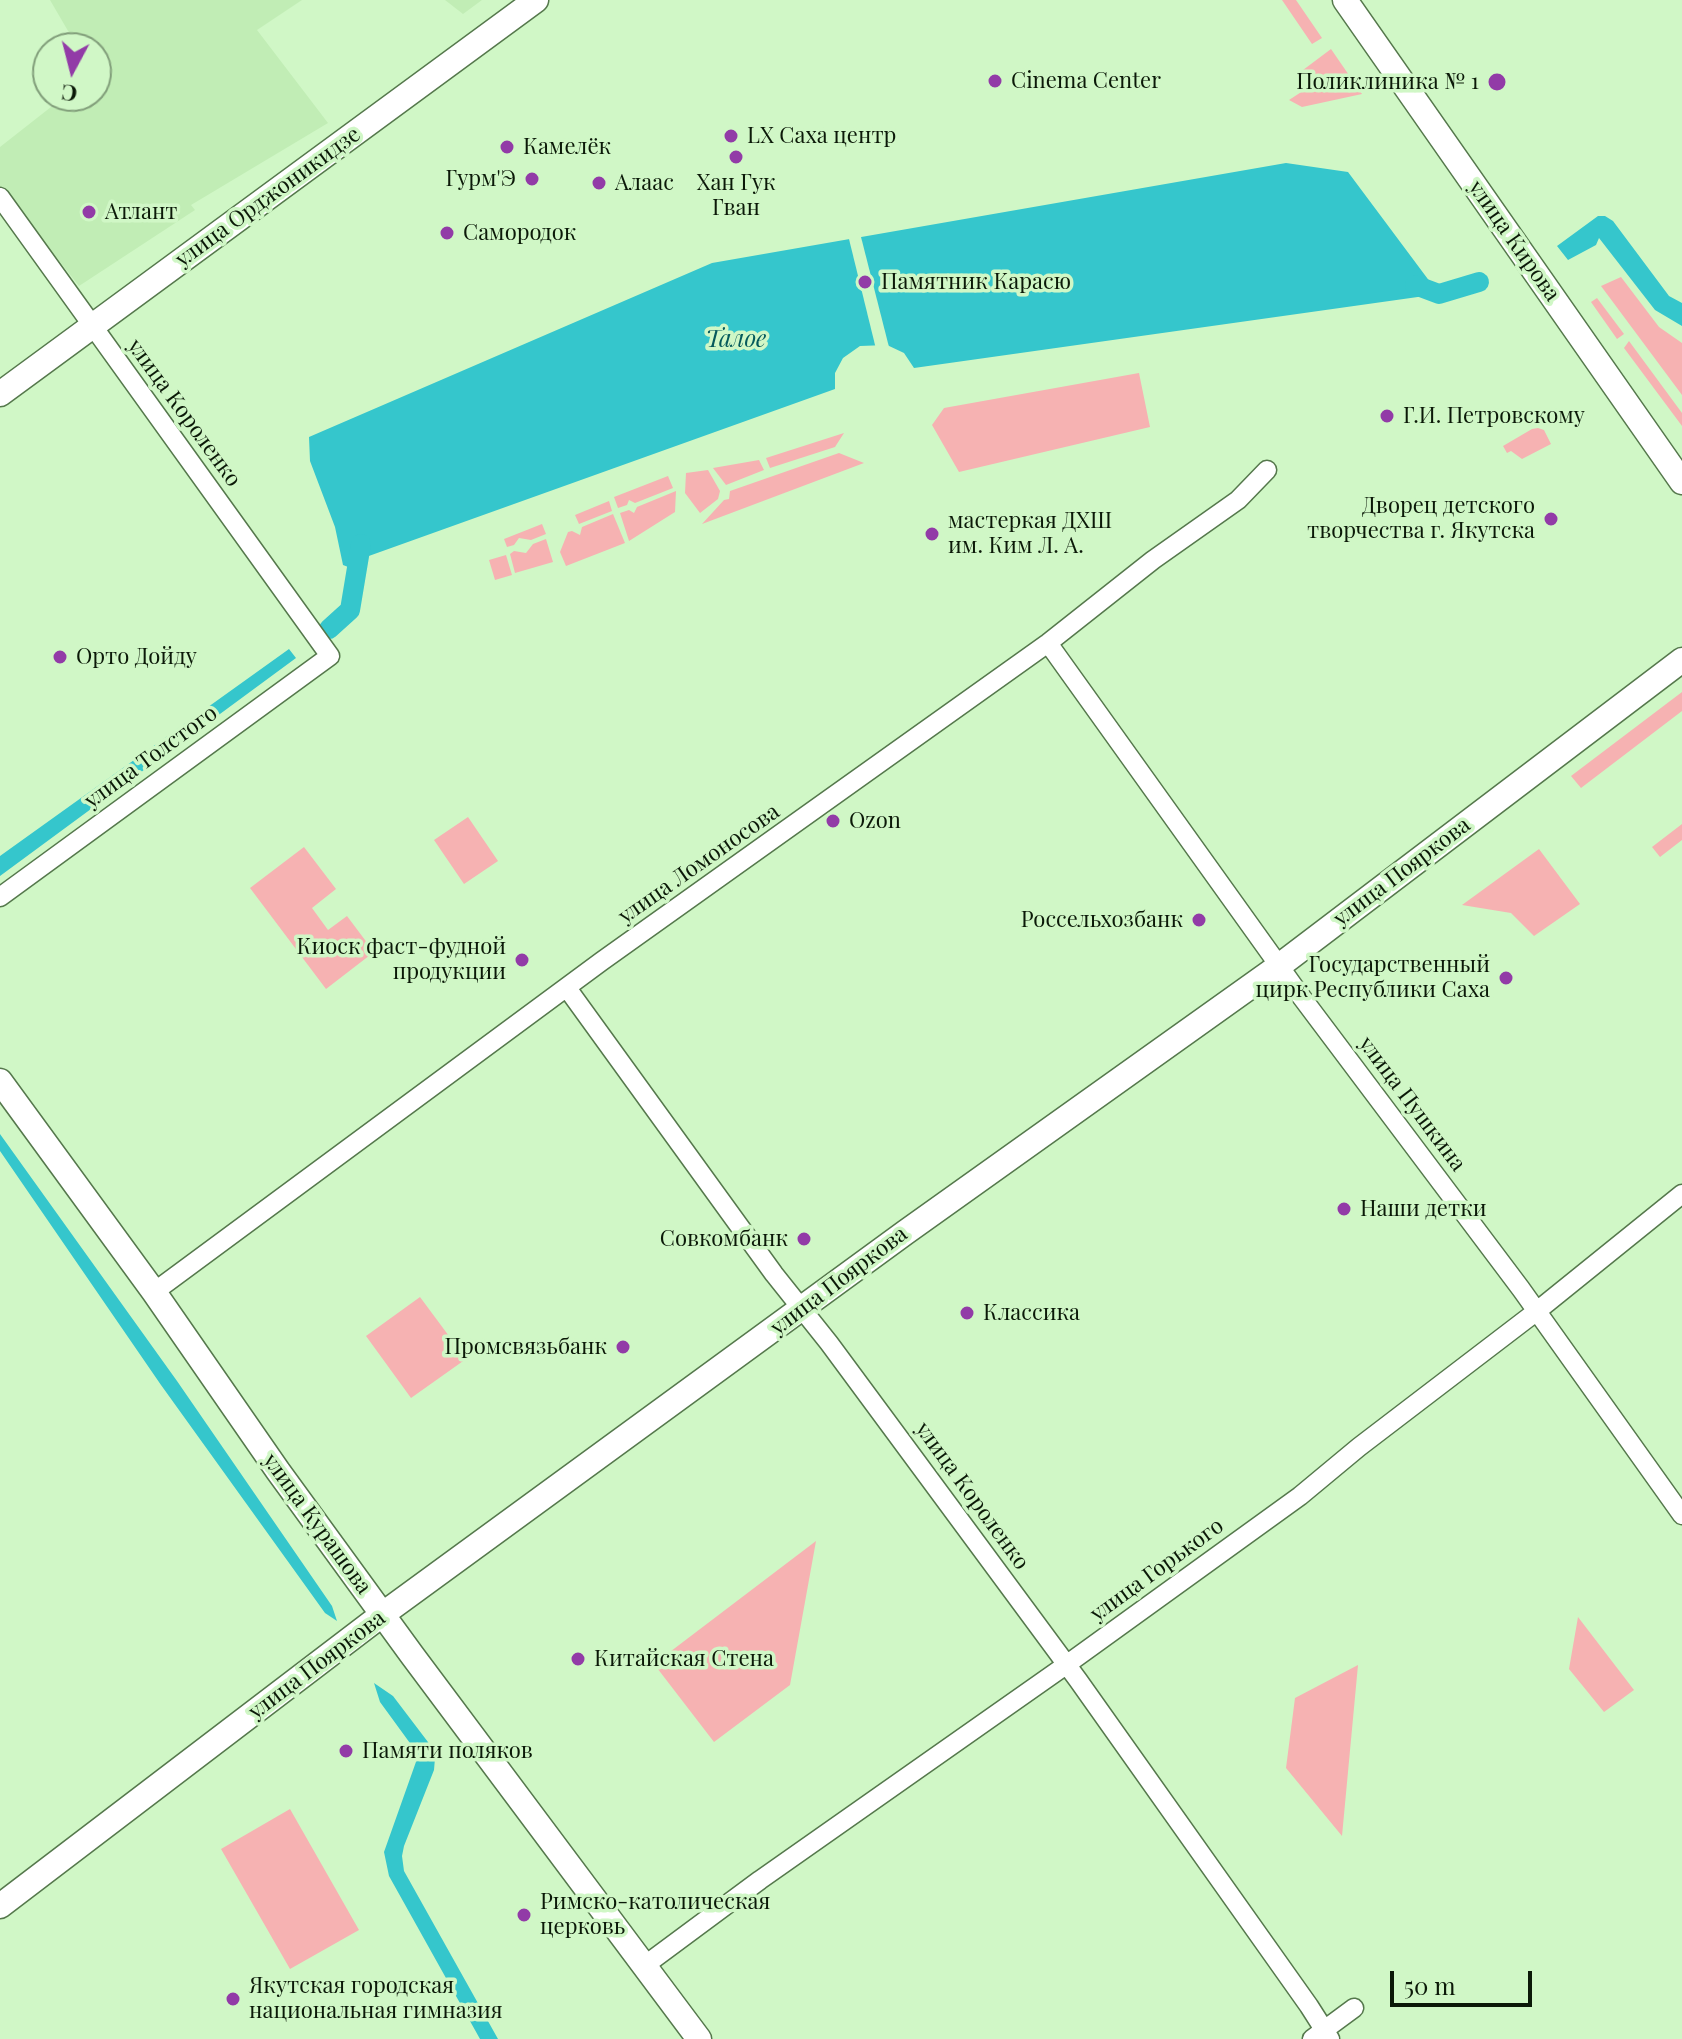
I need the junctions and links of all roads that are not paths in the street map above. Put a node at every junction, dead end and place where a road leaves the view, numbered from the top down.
1 (536, 0) edge
2 (1345, 0) edge
3 (0, 197) edge
4 (92, 326) junction
5 (0, 394) edge
6 (1267, 470) dead end
7 (1682, 482) edge
8 (1048, 643) junction
9 (330, 656) joint
10 (1682, 660) edge
11 (0, 897) edge
12 (1279, 966) junction
13 (567, 988) junction
14 (0, 1081) edge
15 (1682, 1194) edge
16 (154, 1292) junction
17 (800, 1309) junction
18 (1537, 1311) junction
19 (1682, 1515) edge
20 (383, 1614) junction
21 (1066, 1665) junction
22 (0, 1906) edge
23 (644, 1966) junction
24 (1354, 2008) dead end
25 (1322, 2036) edge
26 (699, 2039) edge

1 - 4 main road, улица Орджоникидзе
2 - 7 main road, улица Кирова
3 - 4 street, улица Короленко
4 - 5 main road, улица Орджоникидзе
4 - 9 street, улица Короленко
6 - 8 street, улица Ломоносова
8 - 12 street, улица Пушкина
8 - 13 street, улица Ломоносова
9 - 11 street, улица Толстого
10 - 12 main road, улица Пояркова
12 - 17 main road, улица Пояркова
12 - 18 street, улица Пушкина
13 - 16 street, улица Ломоносова
13 - 17 street, улица Короленко
14 - 16 main road, улица Курашова
15 - 18 street, улица Горького
16 - 20 main road, улица Курашова
17 - 20 main road, улица Пояркова
17 - 21 street, улица Короленко
18 - 19 street, улица Пушкина
18 - 21 street, улица Горького
20 - 22 main road, улица Пояркова
20 - 23 main road, улица Курашова
21 - 23 street, улица Горького
21 - 25 street, улица Короленко
23 - 26 main road, улица Курашова
24 - 25 street

